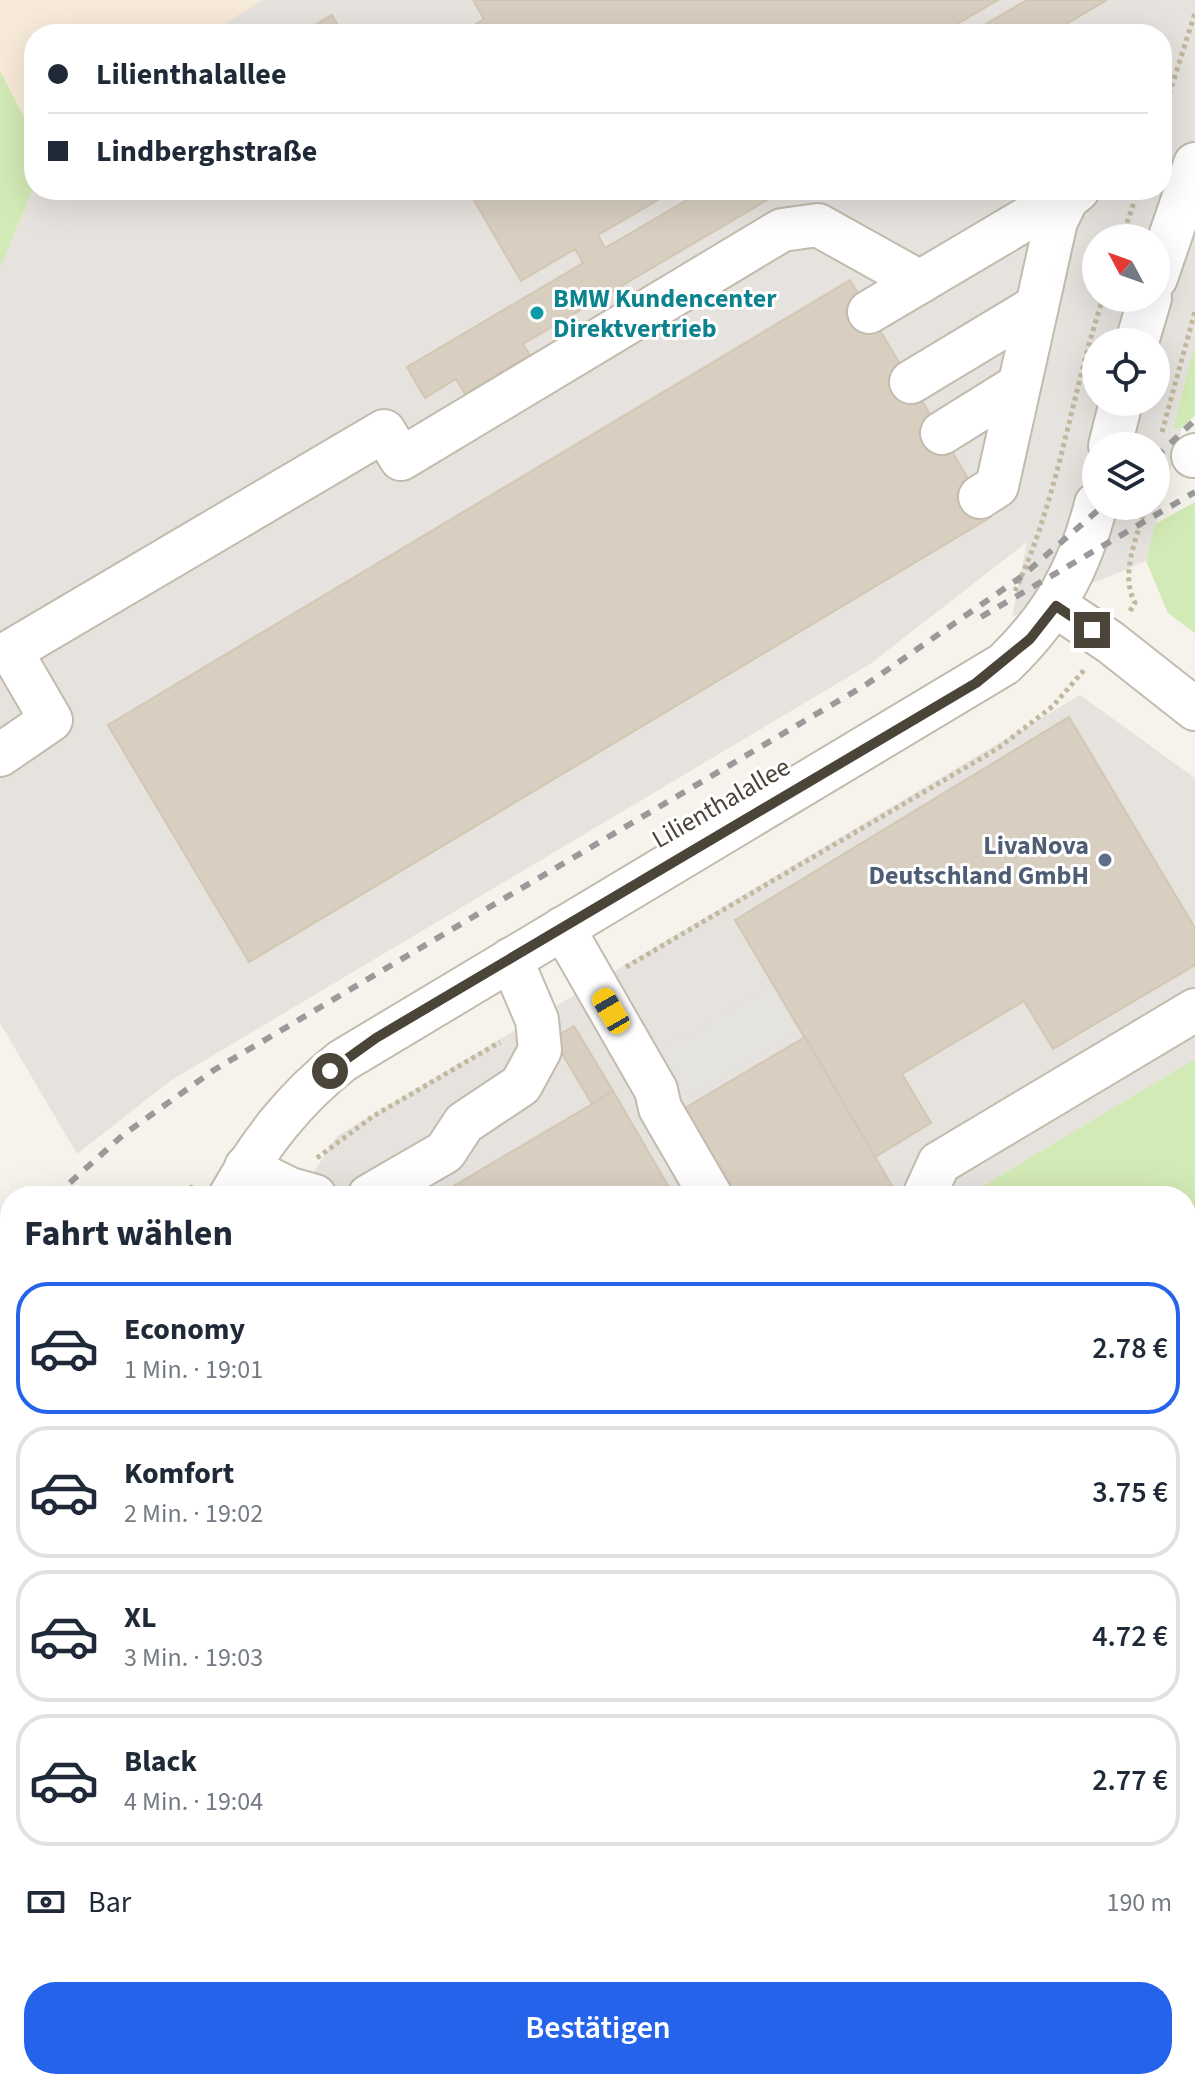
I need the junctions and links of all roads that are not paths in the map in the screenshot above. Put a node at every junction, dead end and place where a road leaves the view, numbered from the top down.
1 (1186, 173) edge
2 (1060, 200) edge
3 (1066, 200) edge
4 (1170, 229) edge
5 (920, 282) junction
6 (1037, 306) junction
7 (869, 312) dead end
8 (911, 382) dead end
9 (1019, 385) junction
10 (942, 433) dead end
11 (980, 497) dead end
12 (1091, 520) edge
13 (1056, 606) junction
14 (1195, 709) edge
15 (0, 755) edge
16 (563, 928) junction
17 (511, 959) junction
18 (1195, 1010) edge
19 (225, 1179) edge
20 (932, 1180) edge
21 (264, 1186) edge
22 (386, 1186) edge
23 (705, 1186) edge

1 - 4 street
2 - 5 street
3 - 6 street
5 - 7 street
5 - 15 street
6 - 8 street
6 - 9 street
9 - 10 street
9 - 11 street
12 - 13 street, Lilienthalallee
13 - 14 street
13 - 16 street, Lilienthalallee
16 - 17 street, Lilienthalallee
16 - 23 street
17 - 19 street, Lilienthalallee
17 - 22 street
18 - 20 street
19 - 21 street

